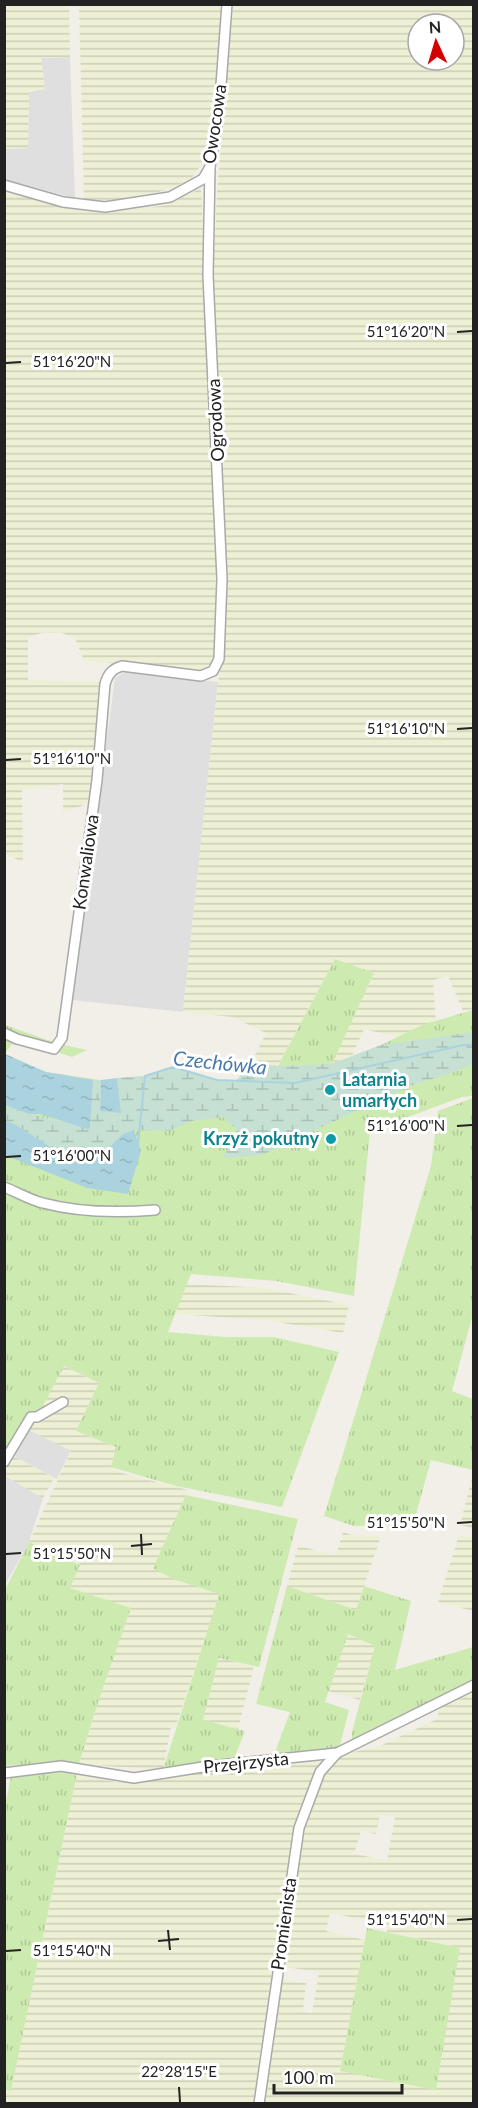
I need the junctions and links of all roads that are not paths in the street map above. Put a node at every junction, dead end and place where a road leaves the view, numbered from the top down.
1 (228, 4) edge
2 (210, 167) junction
3 (4, 185) edge
4 (110, 672) joint
5 (4, 1033) edge
6 (4, 1186) edge
7 (155, 1210) dead end
8 (63, 1402) dead end
9 (4, 1462) edge
10 (474, 1685) edge
11 (337, 1754) junction
12 (4, 1773) edge
13 (259, 2103) edge

1 - 2 street, Owocowa
2 - 3 street, Owocowa
2 - 4 street, Ogrodowa
4 - 5 street, Konwaliowa
6 - 7 street
8 - 9 street
10 - 11 street, Przejrzysta
11 - 12 street, Przejrzysta
11 - 13 street, Promienista

